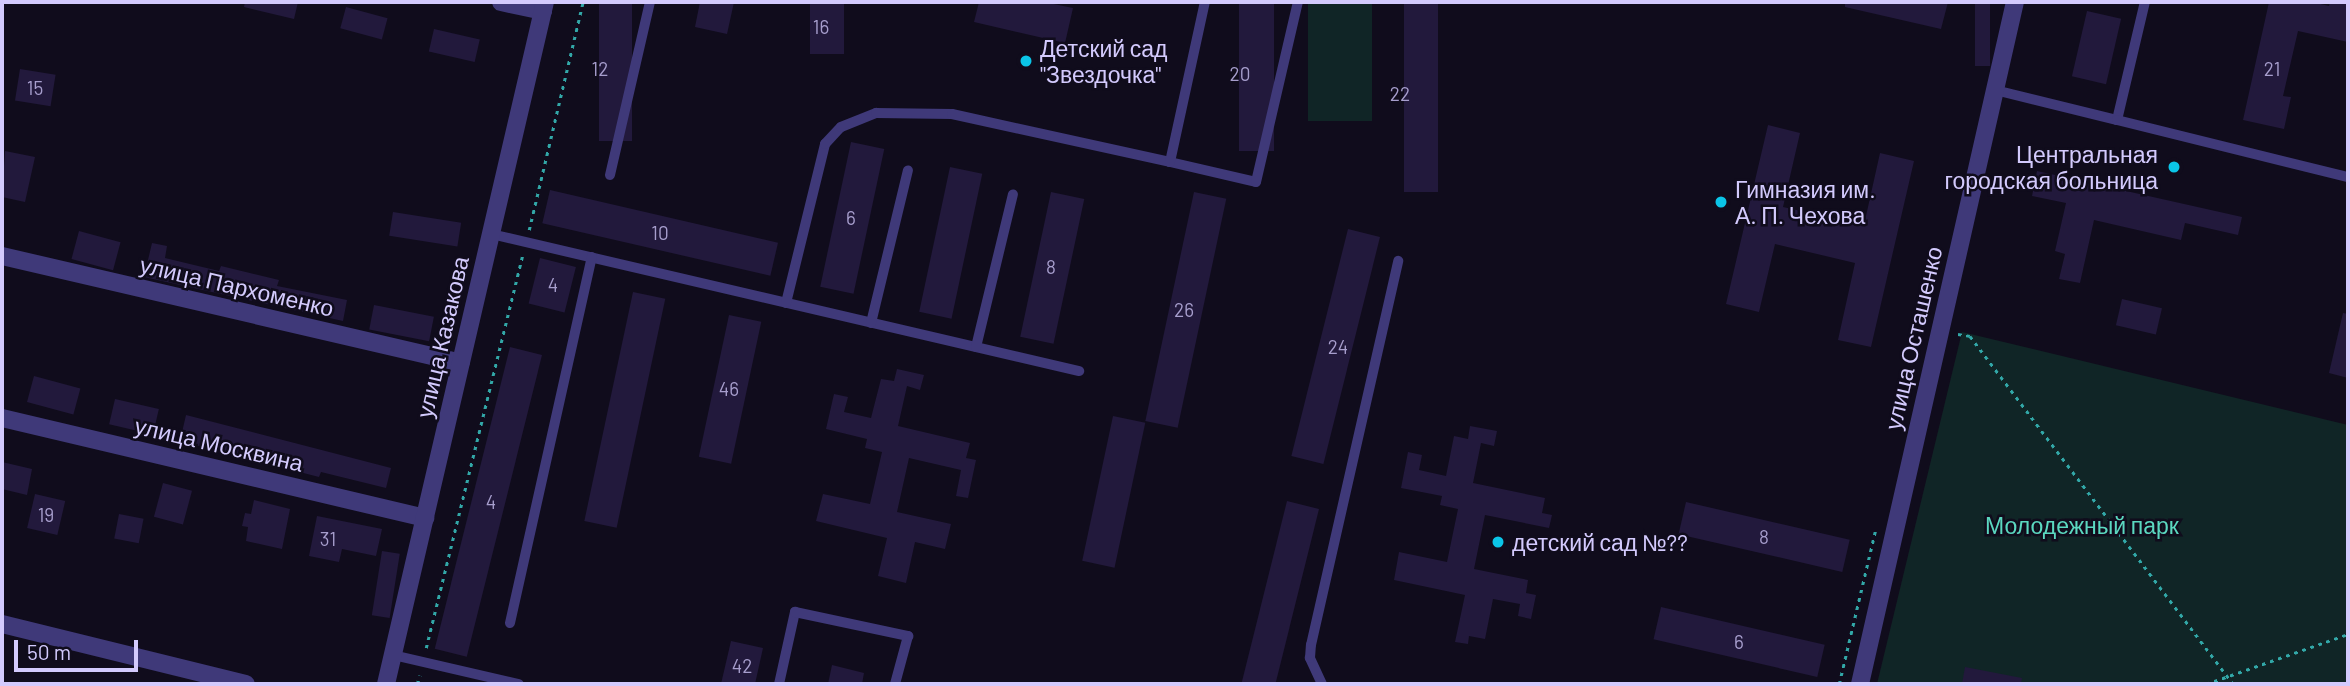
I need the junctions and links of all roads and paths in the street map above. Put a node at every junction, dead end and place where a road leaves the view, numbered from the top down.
1 (501, 2) edge
2 (583, 2) edge
3 (650, 2) edge
4 (1205, 2) edge
5 (1298, 2) edge
6 (2015, 2) edge
7 (2145, 2) edge
8 (544, 7) edge
9 (1995, 90) junction
10 (2117, 120) junction
11 (1170, 162) junction
12 (908, 170) dead end
13 (610, 175) dead end
14 (2348, 177) edge
15 (1013, 194) dead end
16 (491, 233) junction
17 (526, 242) junction
18 (2, 256) edge
19 (592, 257) junction
20 (1398, 261) dead end
21 (786, 303) junction
22 (871, 323) junction
23 (1970, 336) dead end
24 (976, 347) junction
25 (461, 363) junction
26 (1079, 371) dead end
27 (2, 418) edge
28 (425, 518) junction
29 (510, 623) dead end
30 (2, 624) edge
31 (2348, 634) edge
32 (393, 655) junction
33 (423, 663) junction
34 (2228, 677) junction
35 (247, 684) edge
36 (386, 684) edge
37 (417, 684) edge
38 (519, 684) edge
39 (779, 684) edge
40 (895, 684) edge
41 (1322, 684) edge
42 (1860, 684) edge
43 (2206, 684) edge
44 (2233, 684) edge

1 - 8 street
2 - 17 path
3 - 13 lane
4 - 11 lane
5 - 11 lane
6 - 9 street, улица Осташенко
7 - 10 lane
8 - 16 street, улица Казакова
9 - 10 lane
9 - 42 street, улица Осташенко
10 - 14 lane
11 - 21 lane
12 - 22 lane
15 - 24 lane
16 - 17 lane
16 - 25 street, улица Казакова
17 - 19 lane
17 - 33 path
18 - 25 street, улица Пархоменко
19 - 21 lane
19 - 29 lane
20 - 41 lane
21 - 22 lane
22 - 24 lane
23 - 34 path
24 - 26 lane
25 - 28 street, улица Казакова
27 - 28 street, улица Москвина
28 - 32 street, улица Казакова
30 - 35 street
31 - 34 path
32 - 33 lane
32 - 36 street, улица Казакова
33 - 37 path
33 - 38 lane
34 - 43 path
34 - 44 path
39 - 40 lane

